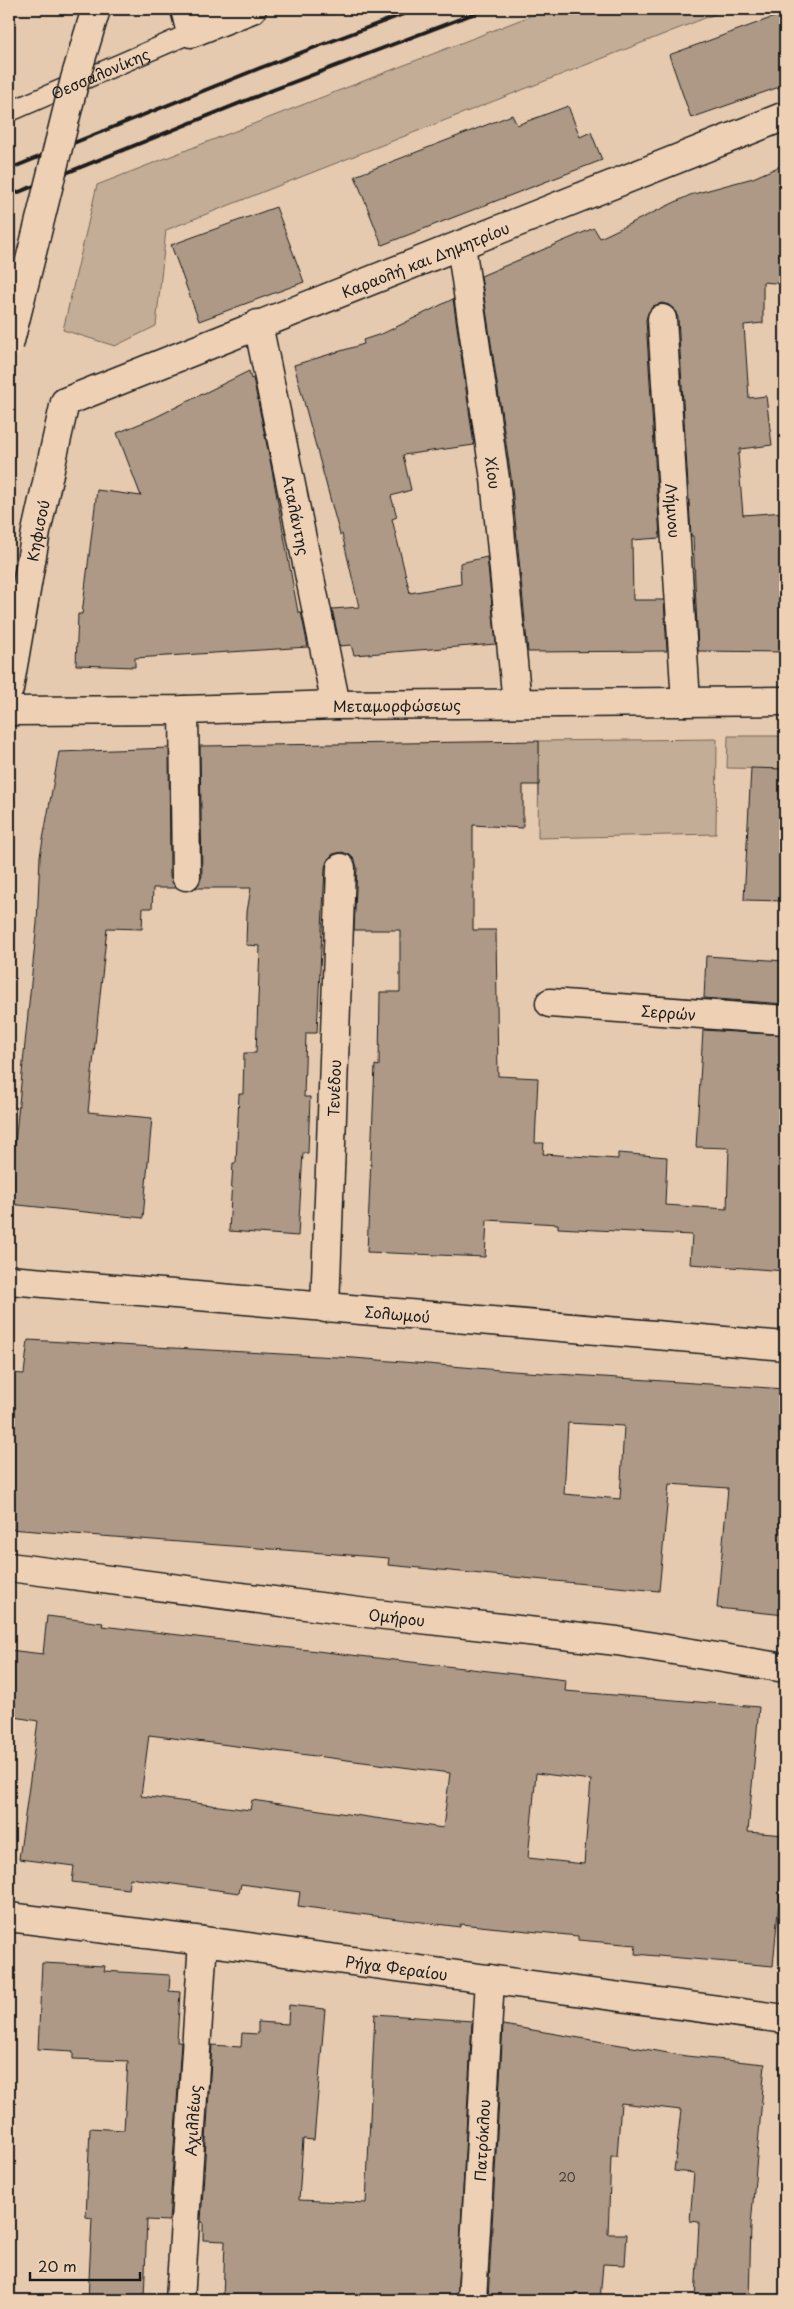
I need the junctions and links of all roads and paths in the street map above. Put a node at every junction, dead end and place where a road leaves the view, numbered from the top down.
1 (96, 9) edge
2 (252, 9) edge
3 (188, 21) edge
4 (9, 112) edge
5 (785, 116) edge
6 (461, 244) junction
7 (662, 320) dead end
8 (258, 324) junction
9 (9, 346) edge
10 (66, 402) joint
11 (9, 690) edge
12 (785, 701) edge
13 (686, 702) junction
14 (517, 703) junction
15 (336, 705) junction
16 (184, 710) junction
17 (9, 711) edge
18 (340, 868) dead end
19 (186, 876) dead end
20 (550, 1003) dead end
21 (785, 1020) edge
22 (9, 1280) edge
23 (325, 1308) junction
24 (785, 1346) edge
25 (9, 1567) edge
26 (785, 1668) edge
27 (9, 1917) edge
28 (204, 1941) junction
29 (490, 1979) junction
30 (785, 2019) edge
31 (180, 2300) edge
32 (472, 2300) edge

1 - 9 main road, bridge
2 - 3 main road, Θεσσαλονίκης
3 - 4 lane, Θεσσαλονίκης
5 - 6 main road, Καραολή και Δημητρίου
6 - 8 main road, Καραολή και Δημητρίου
6 - 14 main road, Χίου
7 - 13 main road, Λήμνου
8 - 10 main road, Καραολή και Δημητρίου
8 - 15 main road, Αταλάντης
10 - 11 main road, Κηφισού
12 - 13 main road, Μεταμορφώσεως
13 - 14 main road, Μεταμορφώσεως
14 - 15 main road, Μεταμορφώσεως
15 - 16 main road, Μεταμορφώσεως
16 - 17 main road, Μεταμορφώσεως
16 - 19 main road
18 - 23 main road, Τενέδου
20 - 21 main road, Σερρών
22 - 23 main road, Σολωμού
23 - 24 main road, Σολωμού
25 - 26 main road, Ομήρου
27 - 28 main road, Ρήγα Φεραίου
28 - 29 main road, Ρήγα Φεραίου
28 - 31 main road, Αχιλλέως
29 - 30 main road, Ρήγα Φεραίου
29 - 32 main road, Πατρόκλου

